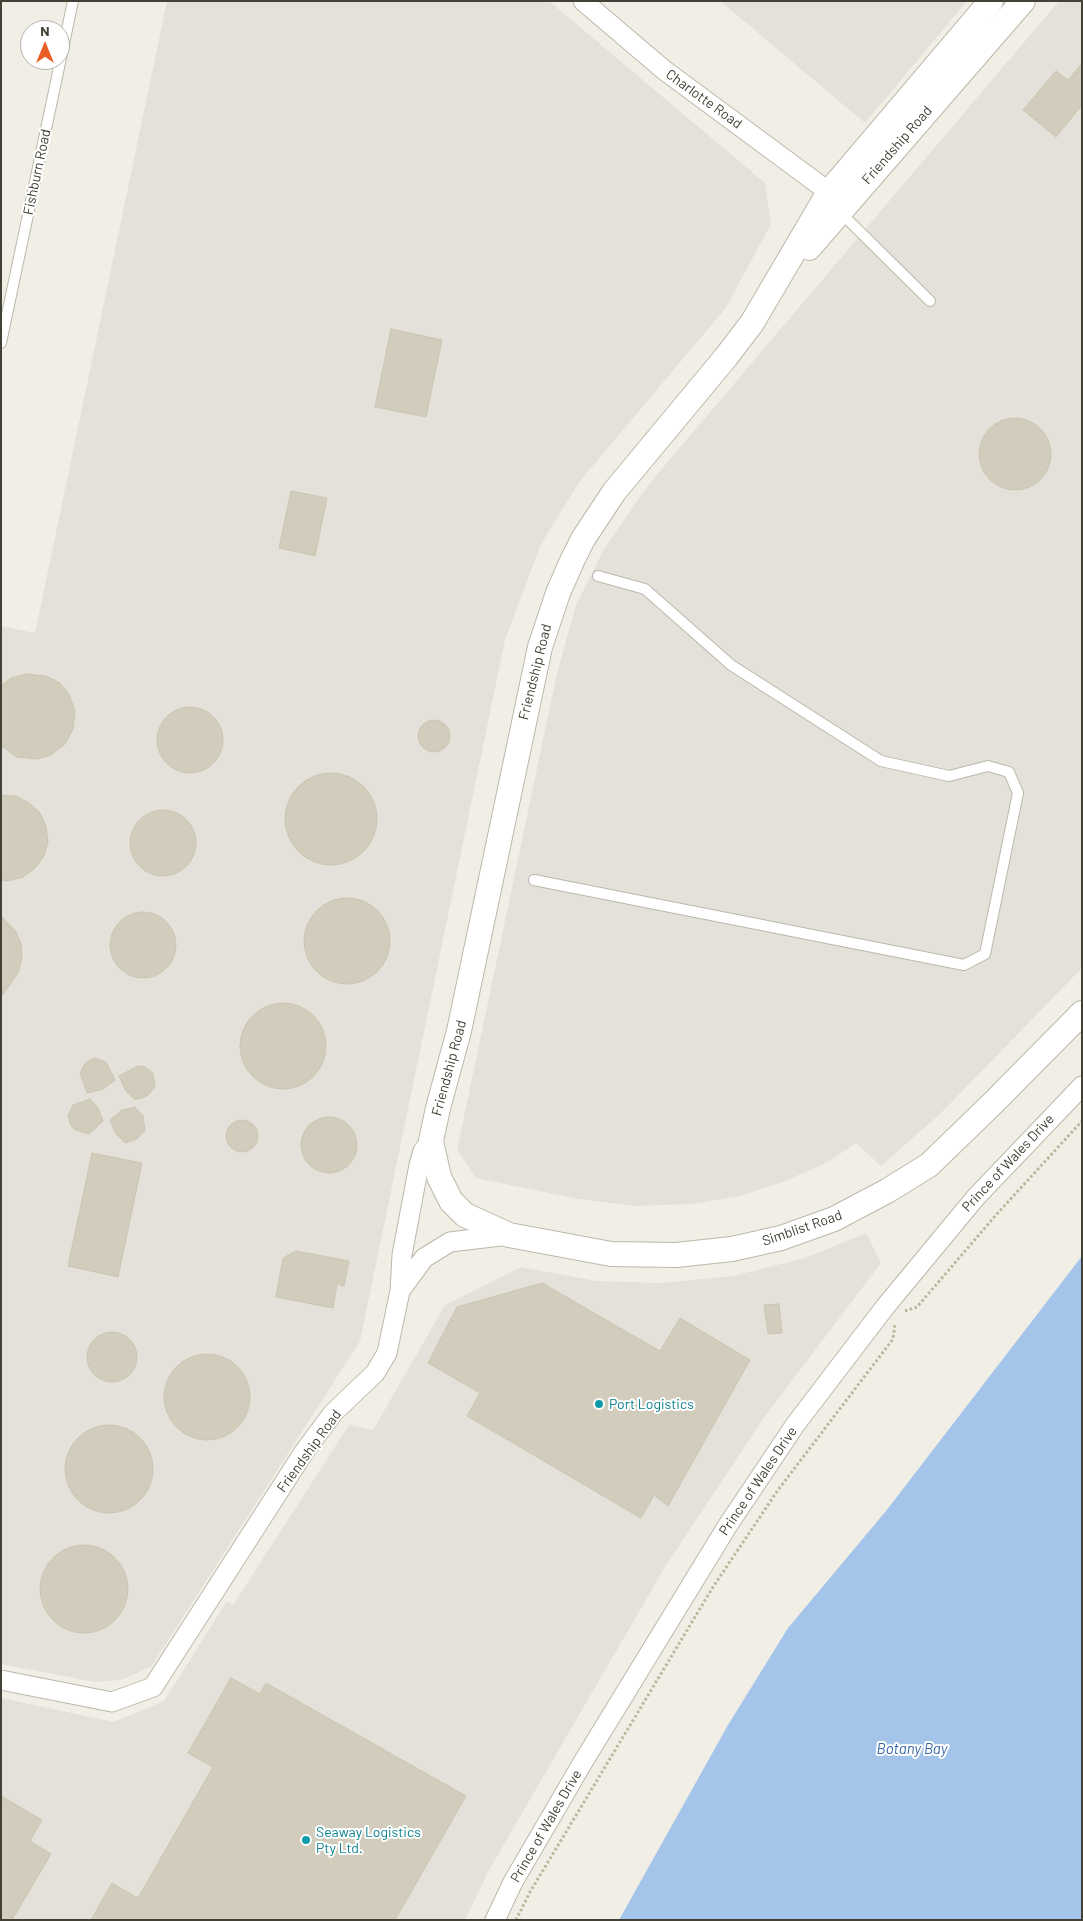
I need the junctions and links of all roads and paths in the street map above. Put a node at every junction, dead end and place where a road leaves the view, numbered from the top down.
1 (73, 1) edge
2 (583, 1) edge
3 (991, 1) edge
4 (1023, 1) edge
5 (834, 202) junction
6 (930, 301) dead end
7 (1, 343) edge
8 (598, 576) dead end
9 (534, 880) dead end
10 (1082, 1012) edge
11 (1082, 1086) edge
12 (1082, 1121) edge
13 (431, 1141) junction
14 (509, 1235) junction
15 (400, 1291) junction
16 (1, 1680) edge
17 (495, 1920) edge
18 (516, 1920) edge

1 - 7 lane, Fishburn Road
2 - 5 street, Charlotte Road
3 - 5 street, Friendship Road
4 - 5 street, Friendship Road
5 - 6 lane
5 - 13 street, Friendship Road
8 - 9 lane
10 - 14 street, Simblist Road
11 - 17 street, Prince of Wales Drive
12 - 18 path
13 - 14 street, Simblist Road
13 - 15 street, Friendship Road
14 - 15 street, Simblist Road
15 - 16 street, Friendship Road

